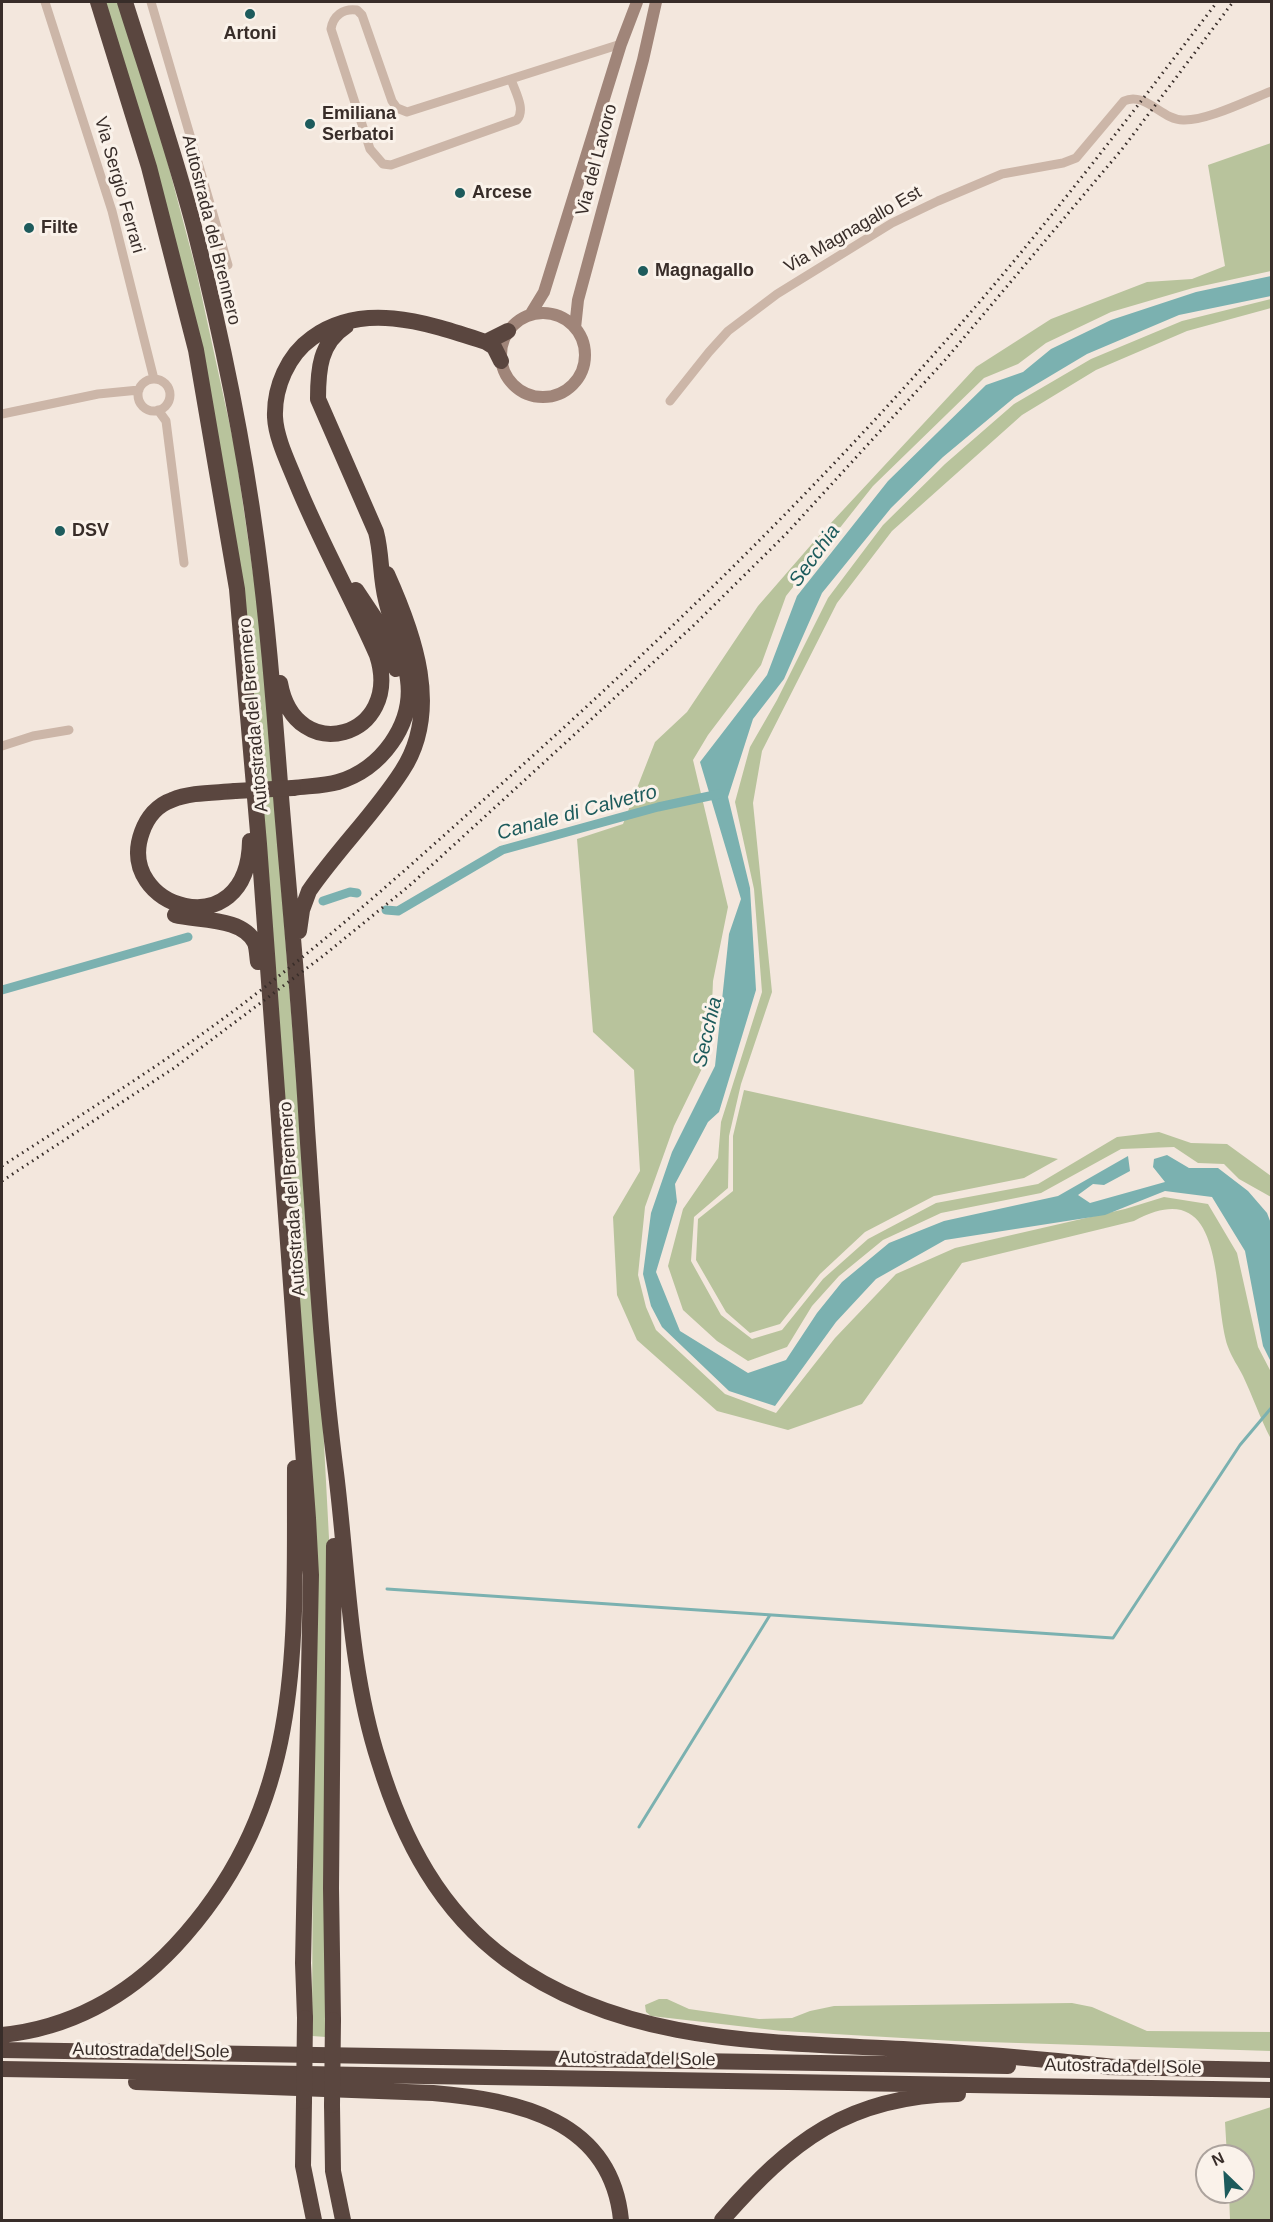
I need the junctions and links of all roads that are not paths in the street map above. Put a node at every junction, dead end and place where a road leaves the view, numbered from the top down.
1 (45, 2) edge
2 (98, 2) edge
3 (125, 2) edge
4 (151, 2) edge
5 (637, 2) edge
6 (656, 2) edge
7 (621, 44) junction
8 (511, 79) junction
9 (1272, 91) edge
10 (228, 265) dead end
11 (530, 315) junction
12 (366, 317) junction
13 (575, 328) junction
14 (508, 332) junction
15 (486, 342) junction
16 (501, 361) junction
17 (154, 379) junction
18 (139, 390) junction
19 (670, 401) dead end
20 (158, 410) junction
21 (2, 414) edge
22 (258, 547) junction
23 (327, 551) junction
24 (184, 563) dead end
25 (383, 564) junction
26 (248, 702) junction
27 (69, 730) dead end
28 (2, 746) edge
29 (292, 782) junction
30 (235, 786) junction
31 (274, 1048) junction
32 (304, 1066) junction
33 (296, 1341) junction
34 (331, 1440) junction
35 (2, 2035) edge
36 (2, 2050) edge
37 (1115, 2067) junction
38 (10, 2069) edge
39 (1272, 2070) edge
40 (1069, 2086) junction
41 (1266, 2090) edge
42 (314, 2220) edge
43 (344, 2220) edge
44 (621, 2220) edge
45 (722, 2220) edge

1 - 17 street, Via Sergio Ferrari
2 - 26 highway, Autostrada del Brennero
3 - 22 highway, Autostrada del Brennero
4 - 10 street
5 - 7 main road, Via del Lavoro
6 - 13 main road, Via del Lavoro
7 - 8 street
7 - 11 main road, Via del Lavoro
8 - 8 street
9 - 19 street, Via Magnagallo Est
11 - 13 main road
11 - 14 main road, Via del Lavoro
12 - 15 highway
12 - 23 highway
12 - 25 highway
13 - 16 main road, Via del Lavoro
14 - 15 highway
14 - 16 main road
15 - 16 highway
17 - 18 street
17 - 20 street
18 - 20 street
18 - 21 street
20 - 24 street
22 - 23 highway
22 - 32 highway, Autostrada del Brennero
23 - 29 highway
25 - 29 highway
25 - 32 highway
26 - 30 highway
26 - 31 highway, Autostrada del Brennero
27 - 28 street
29 - 30 highway, bridge
30 - 31 highway
31 - 33 highway, Autostrada del Brennero
32 - 34 highway, Autostrada del Brennero
33 - 35 highway
33 - 42 highway, bridge
34 - 37 highway
34 - 43 highway, bridge
36 - 37 highway, Autostrada del Sole
37 - 39 highway, Autostrada del Sole
38 - 40 highway, Autostrada del Sole
38 - 44 highway
40 - 41 highway, Autostrada del Sole
40 - 45 highway

